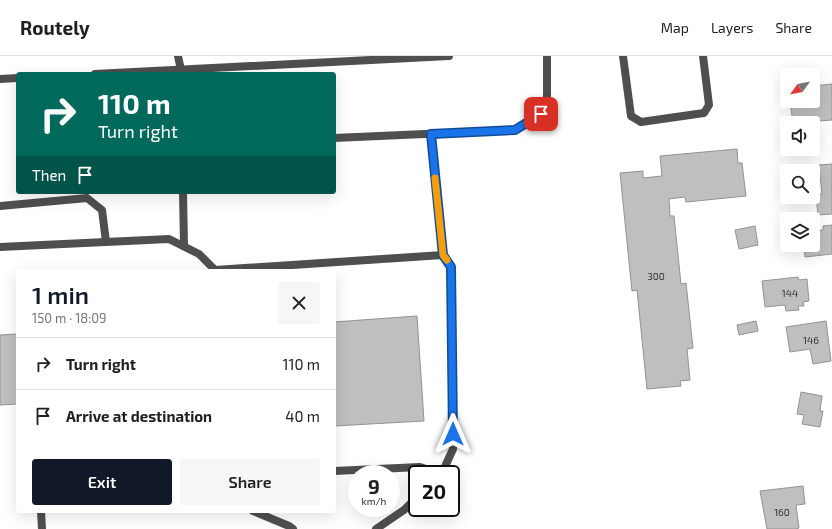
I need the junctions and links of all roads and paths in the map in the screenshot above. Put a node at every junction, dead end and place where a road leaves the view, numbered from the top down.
1 (178, 56) edge
2 (449, 56) edge
3 (547, 56) edge
4 (623, 56) edge
5 (703, 56) edge
6 (181, 70) junction
7 (138, 72) edge
8 (16, 78) edge
9 (0, 79) edge
10 (431, 134) junction
11 (336, 138) edge
12 (182, 194) edge
13 (0, 206) edge
14 (106, 242) junction
15 (184, 246) junction
16 (0, 247) edge
17 (443, 255) junction
18 (214, 269) edge
19 (230, 269) edge
20 (446, 465) edge
21 (408, 468) edge
22 (336, 471) edge
23 (408, 506) edge
24 (41, 513) edge
25 (258, 513) edge
26 (42, 529) edge
27 (292, 529) edge
28 (376, 529) edge

1 - 6 street
2 - 6 street
3 - 10 street
4 - 5 street
6 - 7 street
8 - 9 street
10 - 11 street
10 - 17 street
12 - 15 street
13 - 14 street
14 - 15 street
14 - 16 street
15 - 18 street
17 - 19 street
17 - 20 street
21 - 22 street
23 - 28 street
24 - 26 street
25 - 27 street

